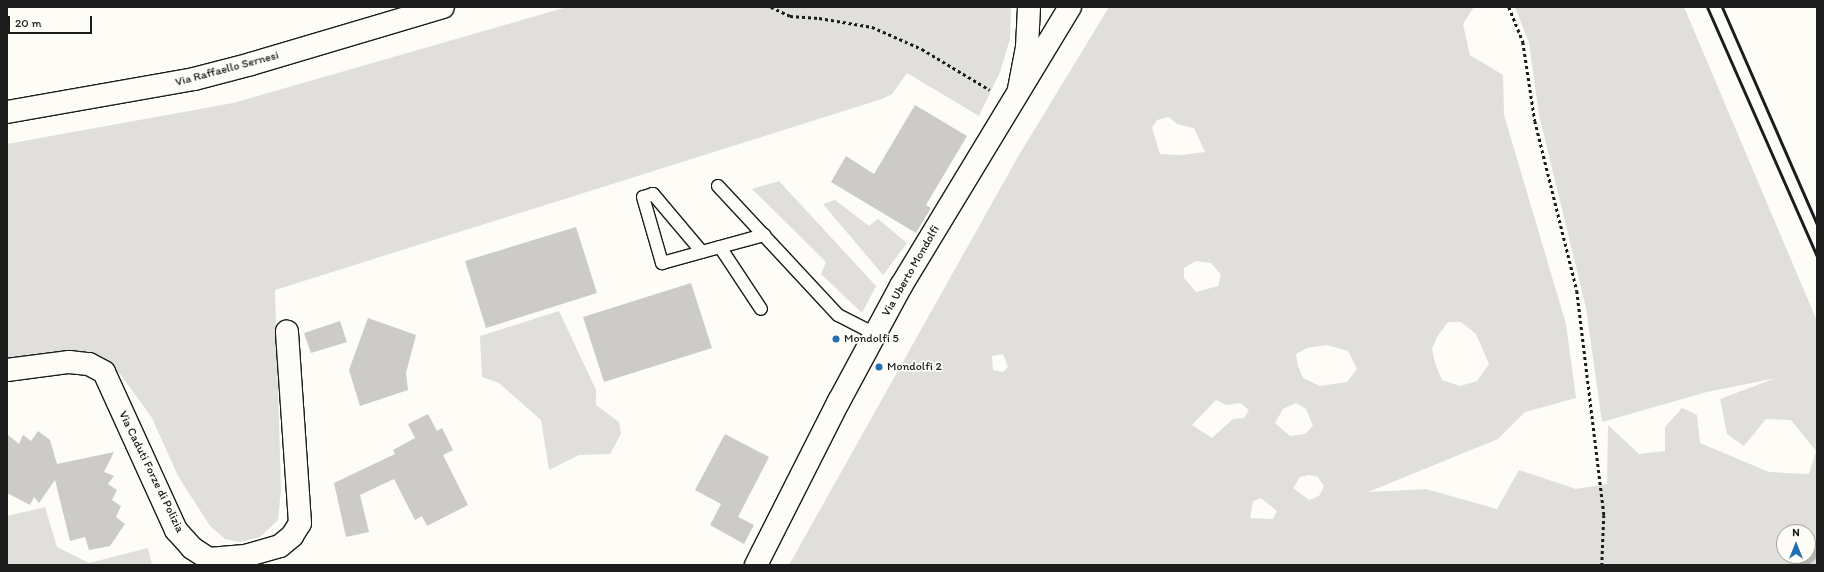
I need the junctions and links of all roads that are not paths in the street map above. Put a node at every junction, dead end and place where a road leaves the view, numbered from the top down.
1 (1029, 7) edge
2 (1070, 7) edge
3 (432, 8) edge
4 (1018, 92) junction
5 (7, 112) edge
6 (718, 186) dead end
7 (764, 235) junction
8 (720, 248) junction
9 (702, 252) junction
10 (761, 309) dead end
11 (287, 331) dead end
12 (875, 334) junction
13 (7, 370) edge
14 (756, 565) edge

1 - 4 street
2 - 4 street, Via Uberto Mondolfi
3 - 5 street, Via Raffaello Sernesi
4 - 12 street, Via Uberto Mondolfi
6 - 7 lane
7 - 8 lane
7 - 12 lane
8 - 9 lane
8 - 10 lane
9 - 9 lane
11 - 13 street, Via Caduti Forze di Polizia
12 - 14 street, Via Uberto Mondolfi

